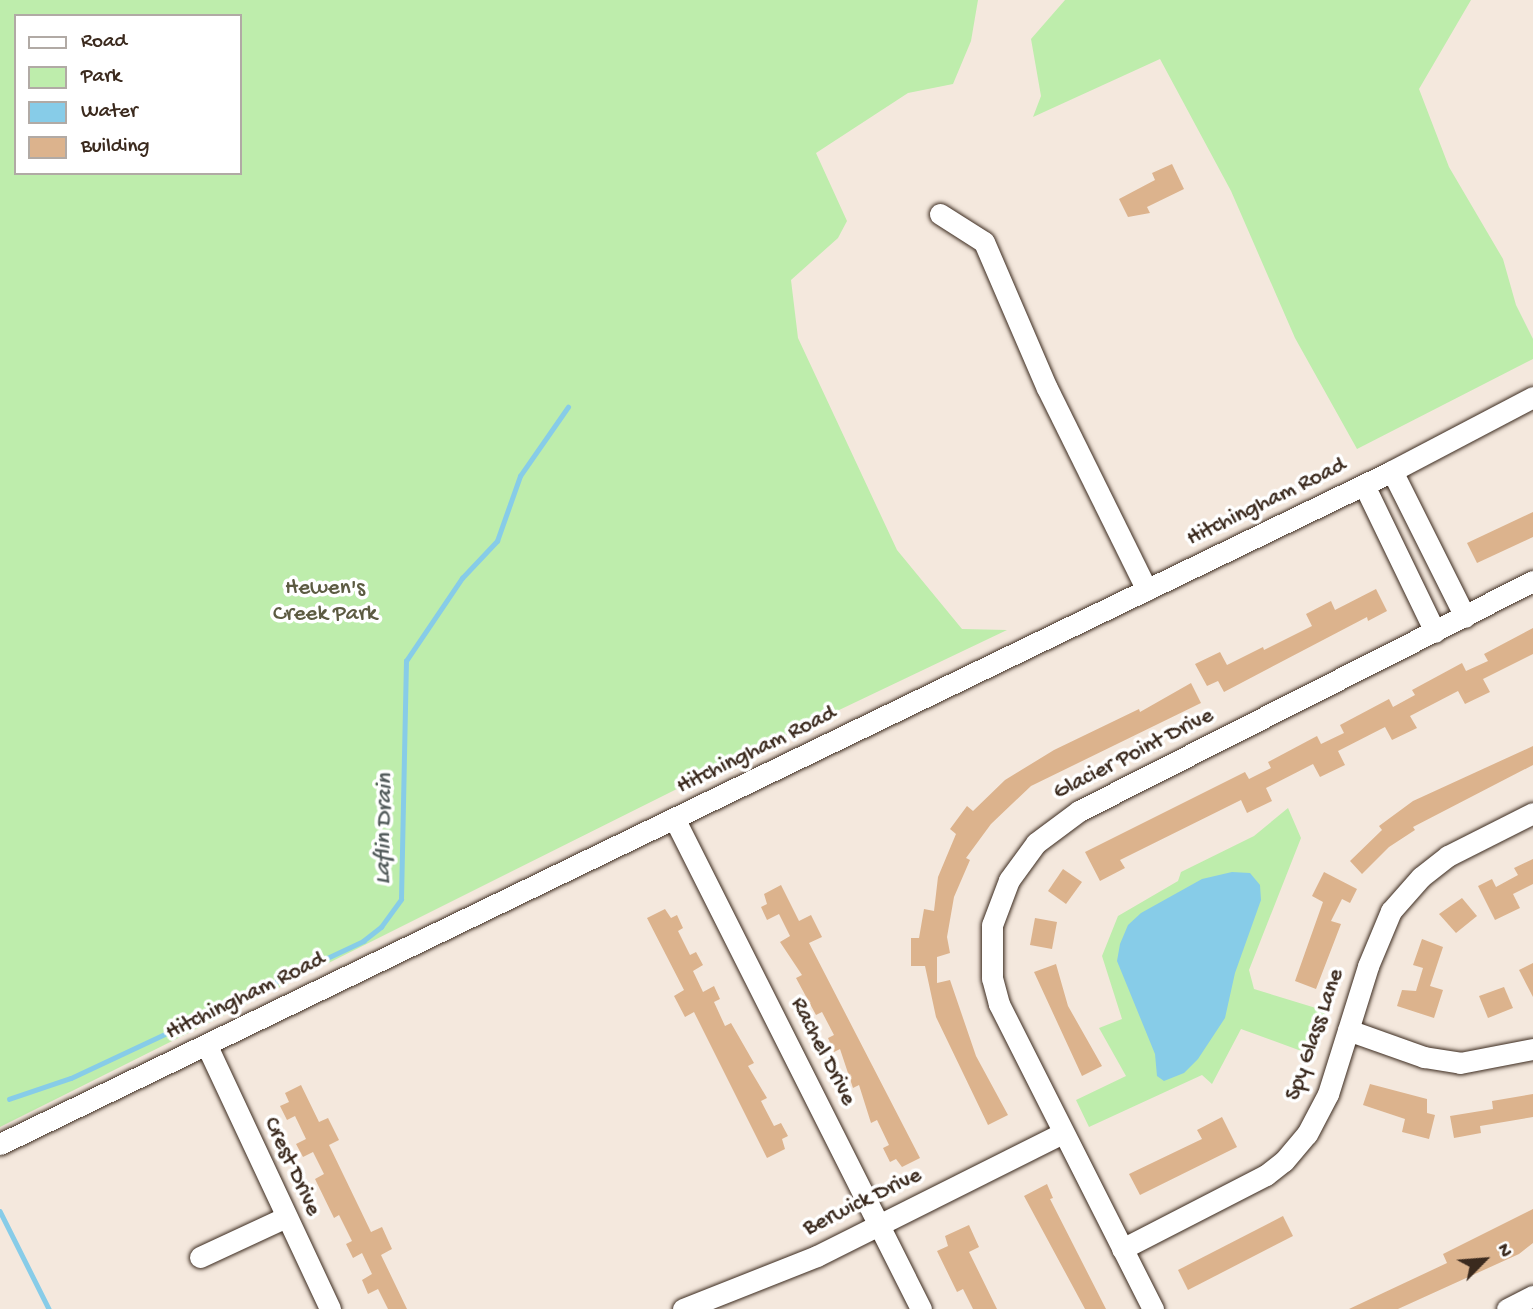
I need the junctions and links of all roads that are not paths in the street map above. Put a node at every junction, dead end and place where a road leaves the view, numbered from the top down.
1 (940, 214) dead end
2 (1533, 397) edge
3 (1392, 471) junction
4 (1364, 485) junction
5 (1533, 581) edge
6 (1147, 590) junction
7 (1465, 617) junction
8 (1435, 632) junction
9 (1533, 813) edge
10 (675, 820) junction
11 (1348, 1030) junction
12 (207, 1046) junction
13 (1533, 1049) edge
14 (1063, 1133) junction
15 (1, 1143) edge
16 (286, 1217) junction
17 (879, 1224) junction
18 (1122, 1249) junction
19 (200, 1257) dead end
20 (1533, 1296) edge
21 (691, 1308) edge
22 (330, 1309) edge
23 (921, 1309) edge
24 (1153, 1309) edge
25 (1507, 1309) edge

1 - 6 street
2 - 3 street, Hitchingham Road
3 - 4 street, Hitchingham Road
3 - 7 street
4 - 6 street, Hitchingham Road
4 - 8 street
5 - 7 street, Glacier Point Drive
6 - 10 street, Hitchingham Road
7 - 8 street, Glacier Point Drive
8 - 14 street, Glacier Point Drive
9 - 11 street, Spy Glass Lane
10 - 12 street, Hitchingham Road
10 - 17 street, Rachel Drive
11 - 13 street
11 - 18 street, Spy Glass Lane
12 - 15 street, Hitchingham Road
12 - 16 street, Crest Drive
14 - 17 street, Berwick Drive
14 - 18 street, Glacier Point Drive
16 - 19 street
16 - 22 street, Crest Drive
17 - 21 street, Berwick Drive
17 - 23 street, Rachel Drive
18 - 24 street, Glacier Point Drive
20 - 25 street

